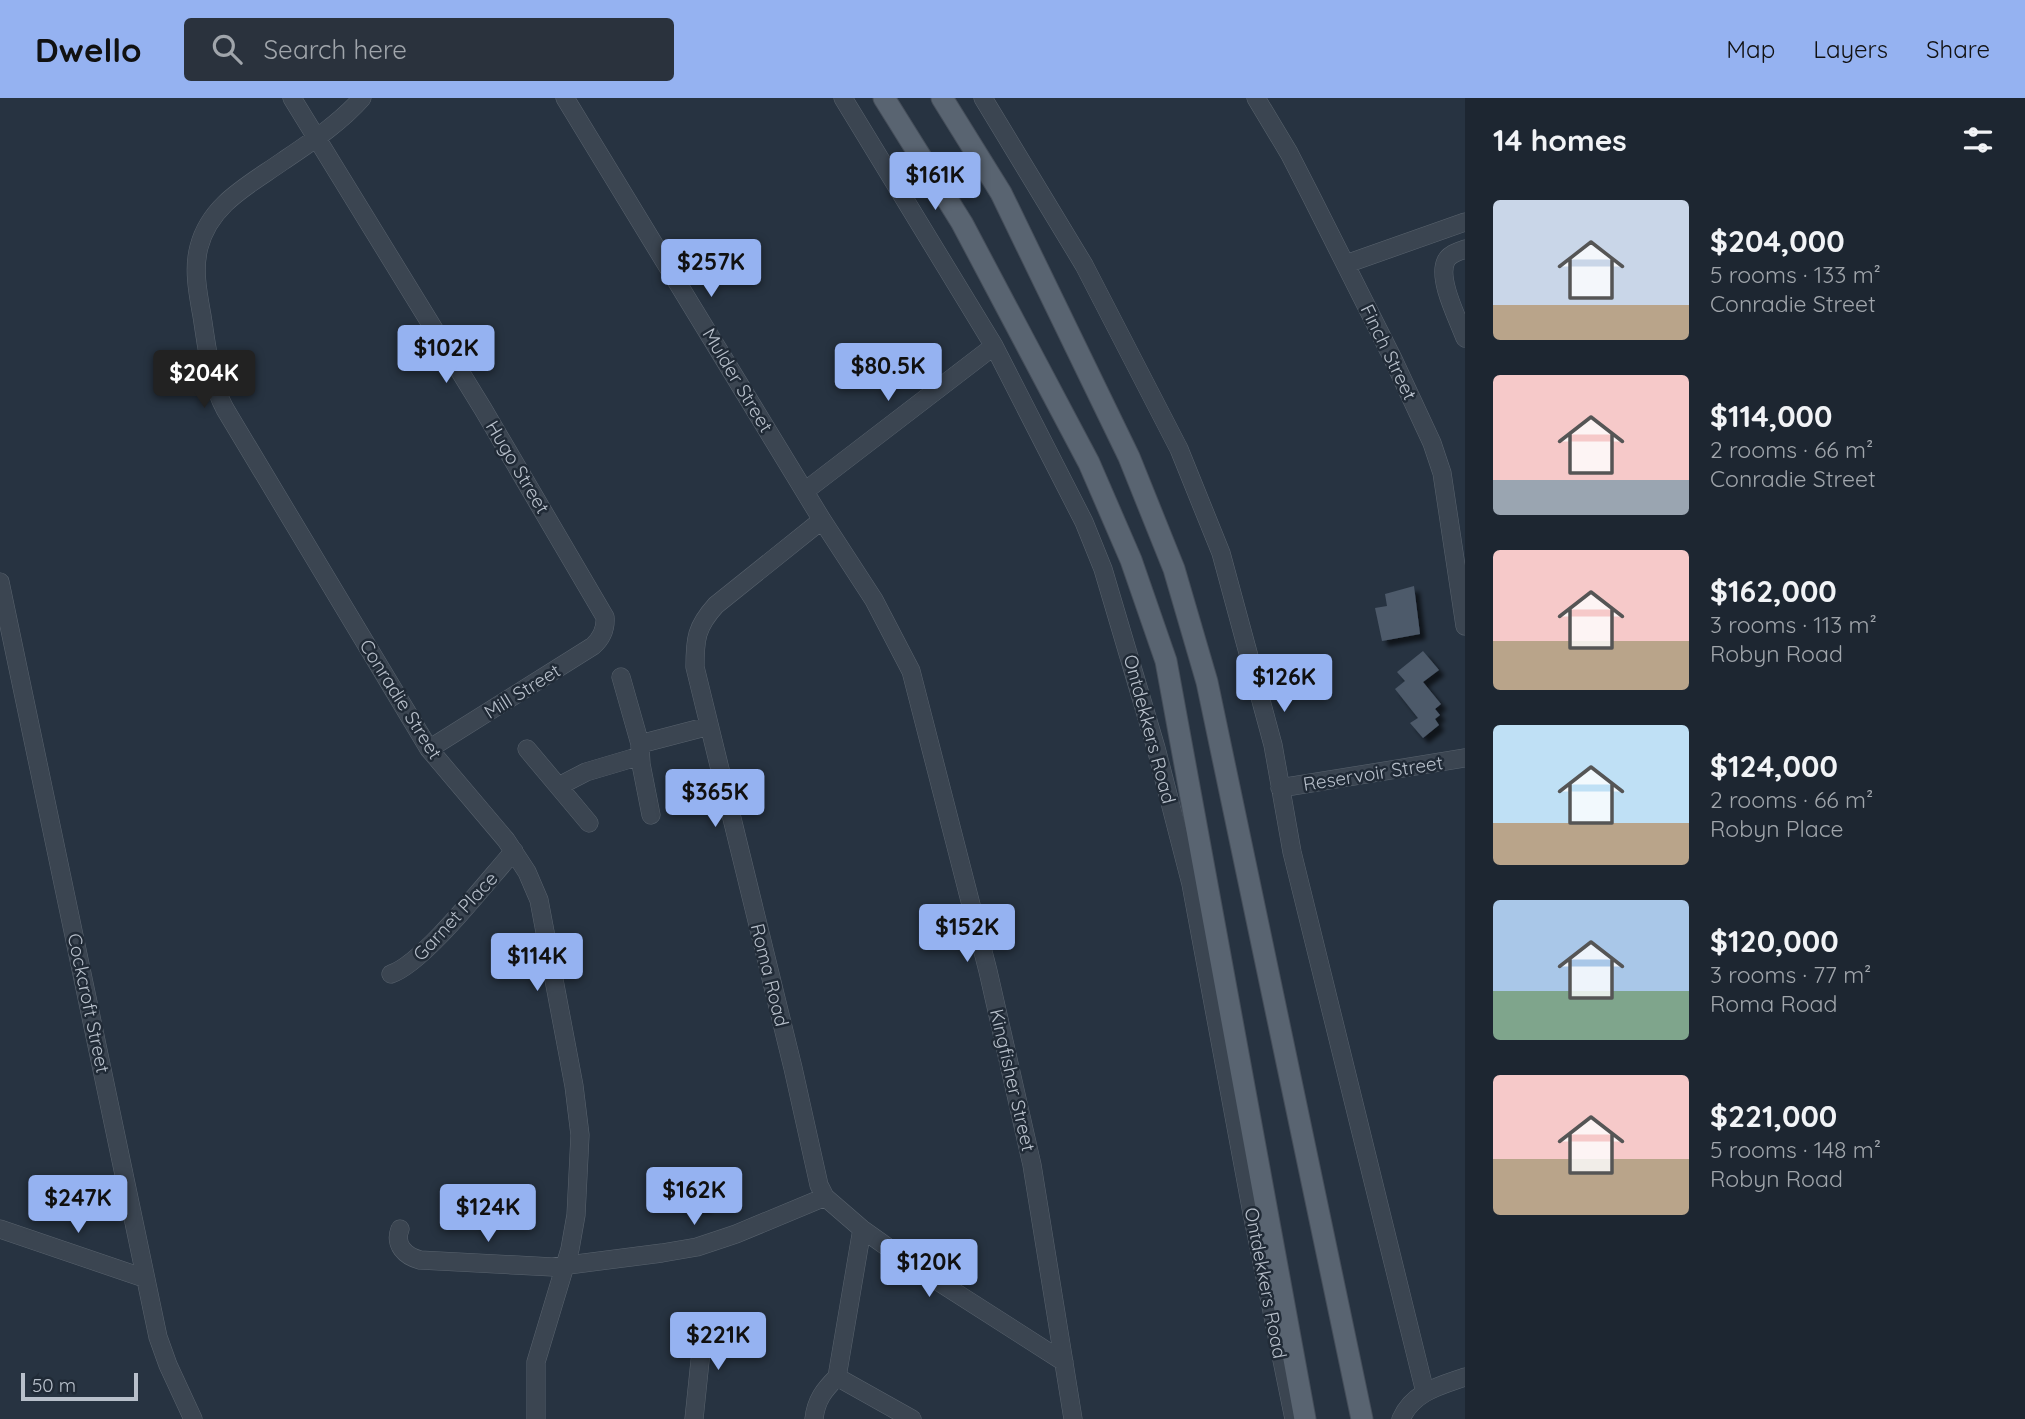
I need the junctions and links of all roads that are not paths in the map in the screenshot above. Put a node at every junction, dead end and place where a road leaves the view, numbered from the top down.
1 (292, 98) edge
2 (362, 98) edge
3 (565, 98) edge
4 (844, 98) edge
5 (884, 98) edge
6 (942, 98) edge
7 (983, 98) edge
8 (1256, 98) edge
9 (317, 138) junction
10 (1465, 222) edge
11 (1465, 249) edge
12 (1346, 264) junction
13 (1465, 338) edge
14 (994, 346) junction
15 (805, 491) junction
16 (822, 520) junction
17 (0, 582) edge
18 (606, 625) joint
19 (1465, 625) edge
20 (621, 677) dead end
21 (709, 726) junction
22 (429, 749) junction
23 (527, 749) dead end
24 (640, 750) junction
25 (1465, 758) edge
26 (559, 786) junction
27 (1280, 788) junction
28 (652, 815) dead end
29 (589, 823) dead end
30 (514, 851) junction
31 (391, 974) dead end
32 (825, 1197) junction
33 (0, 1229) edge
34 (400, 1229) dead end
35 (862, 1229) junction
36 (565, 1265) junction
37 (145, 1278) junction
38 (704, 1322) dead end
39 (1064, 1362) junction
40 (837, 1377) junction
41 (1465, 1377) edge
42 (1424, 1392) junction
43 (1403, 1415) edge
44 (193, 1419) edge
45 (536, 1419) edge
46 (694, 1419) edge
47 (814, 1419) edge
48 (912, 1419) edge
49 (1073, 1419) edge
50 (1294, 1419) edge
51 (1305, 1419) edge
52 (1362, 1419) edge

1 - 9 street, Hugo Street
2 - 9 street, Conradie Street
3 - 15 street, Mulder Street
4 - 14 street, Ontdekkers Road
5 - 51 main road, Ontdekkers Road
6 - 52 main road
7 - 27 street
8 - 12 street, Finch Street
9 - 18 street, Hugo Street
9 - 22 street, Conradie Street
10 - 12 street
11 - 13 street
12 - 19 street, Finch Street
14 - 15 street
14 - 50 street, Ontdekkers Road
15 - 16 street, Mulder Street
16 - 21 street, Roma Road
16 - 39 street, Kingfisher Street
17 - 37 street, Cockcroft Street
18 - 22 street, Mill Street
20 - 24 street
21 - 24 street
21 - 32 street, Roma Road
22 - 30 street, Conradie Street
23 - 26 street
24 - 26 street
24 - 28 street
25 - 27 street, Reservoir Street
26 - 29 street
27 - 42 street
30 - 31 street, Garnet Place
30 - 36 street, Conradie Street
32 - 35 street
32 - 36 street
33 - 37 street
34 - 36 street
35 - 39 street
35 - 40 street
36 - 45 street, Conradie Street
37 - 44 street, Cockcroft Street
38 - 46 street
39 - 49 street, Kingfisher Street
40 - 47 street
40 - 48 street
41 - 42 street
42 - 43 street

